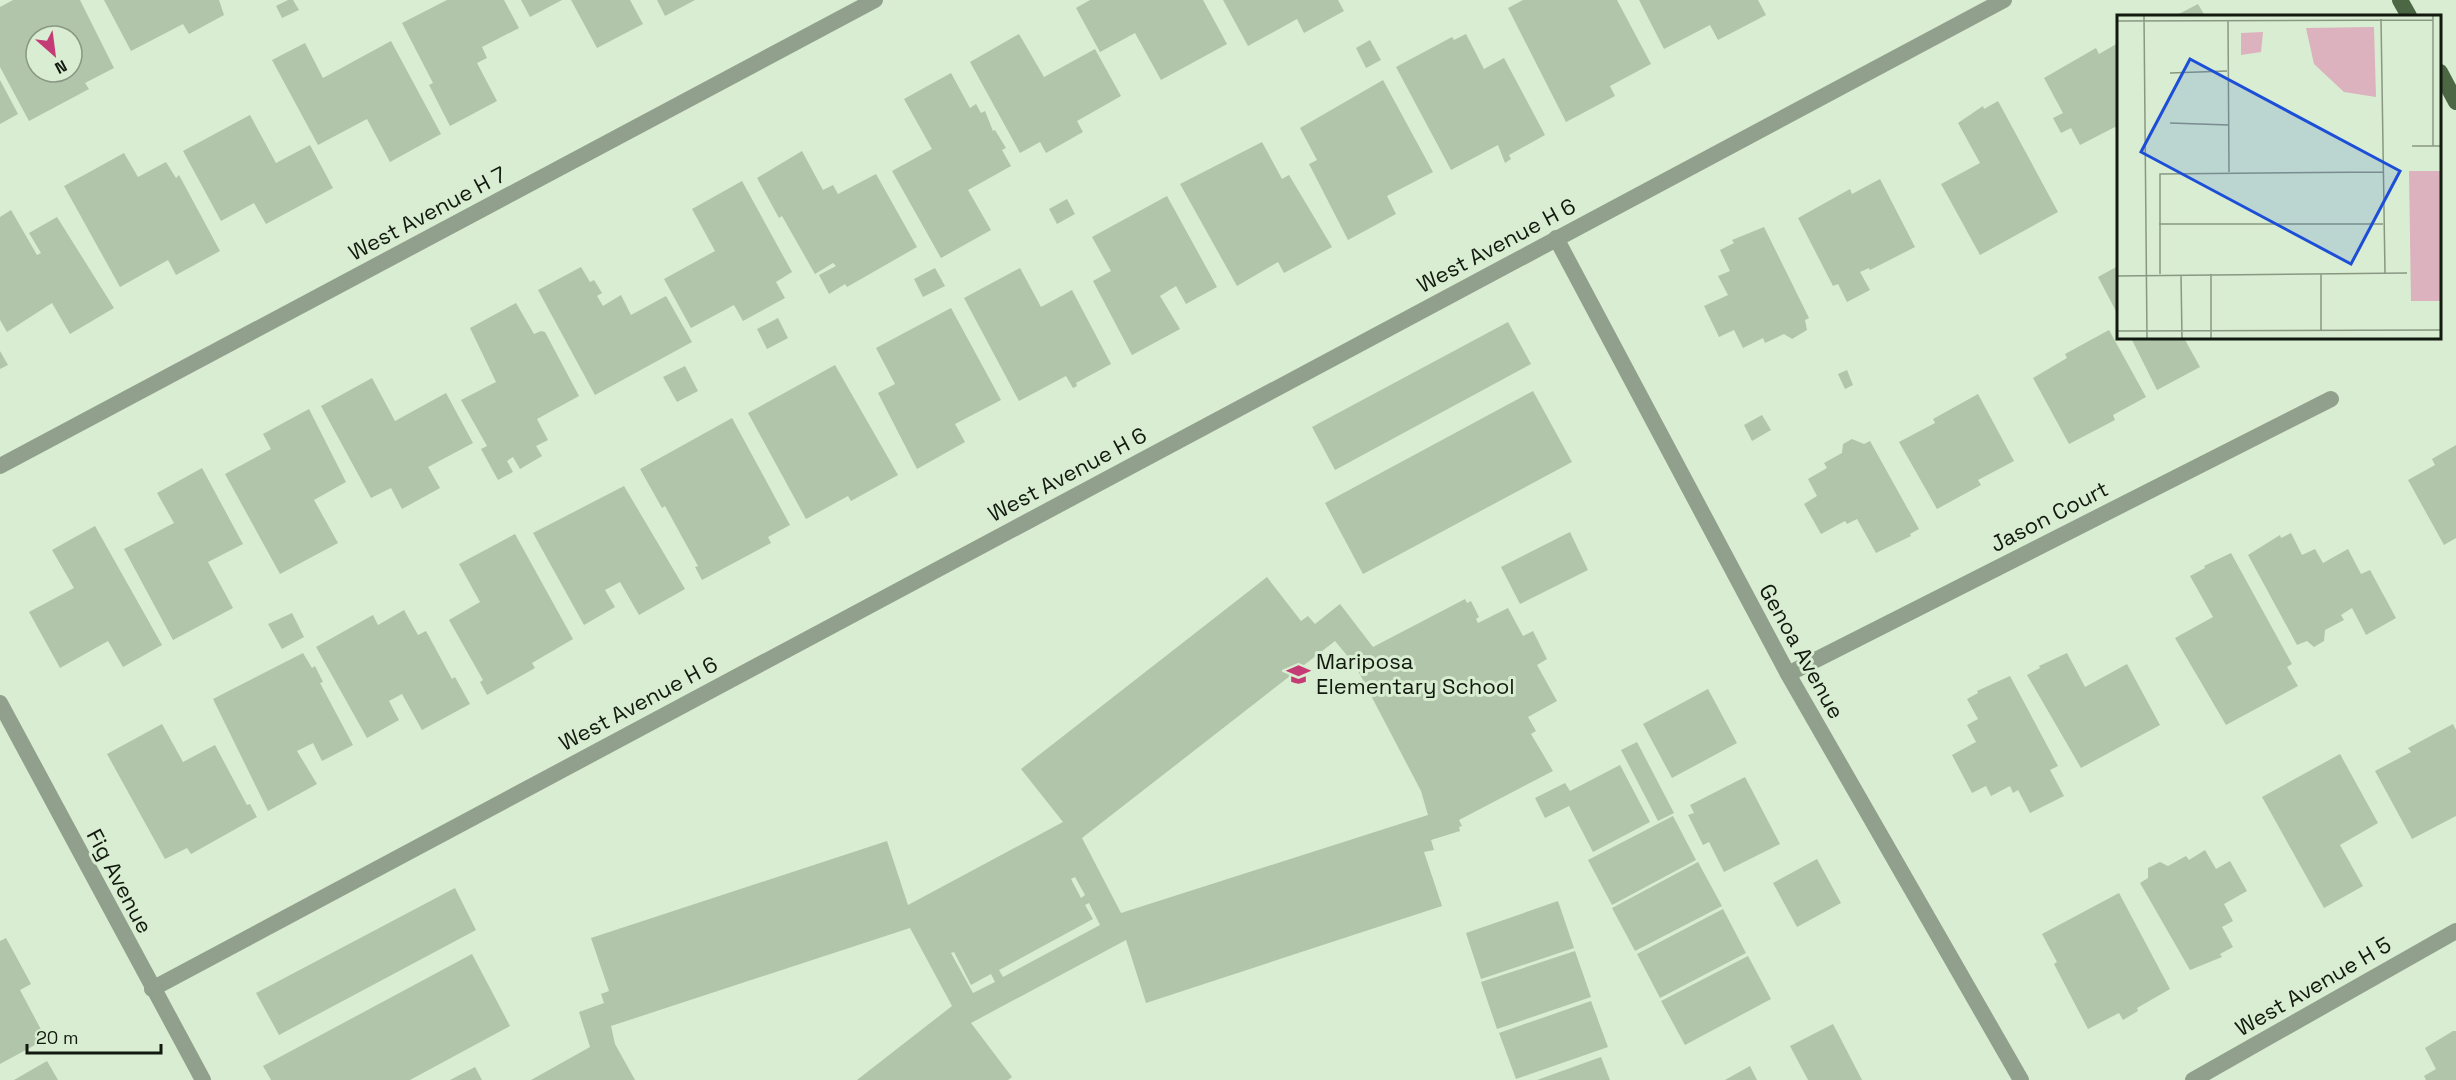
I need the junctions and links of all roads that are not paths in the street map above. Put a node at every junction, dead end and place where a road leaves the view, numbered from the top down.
1 (876, 0) edge
2 (2004, 0) edge
3 (2400, 0) edge
4 (2408, 15) edge
5 (2441, 76) edge
6 (2456, 102) edge
7 (1556, 238) junction
8 (2331, 399) dead end
9 (0, 465) edge
10 (1788, 674) junction
11 (0, 703) edge
12 (2456, 931) edge
13 (152, 989) junction
14 (202, 1080) edge
15 (2021, 1080) edge
16 (2193, 1080) edge

1 - 9 street, West Avenue H 7
2 - 7 street, West Avenue H 6
3 - 4 main road
5 - 6 main road
7 - 10 street, Genoa Avenue
7 - 13 street, West Avenue H 6
8 - 10 street, Jason Court
10 - 15 street, Genoa Avenue
11 - 13 street, Fig Avenue
12 - 16 street, West Avenue H 5
13 - 14 street, Fig Avenue

